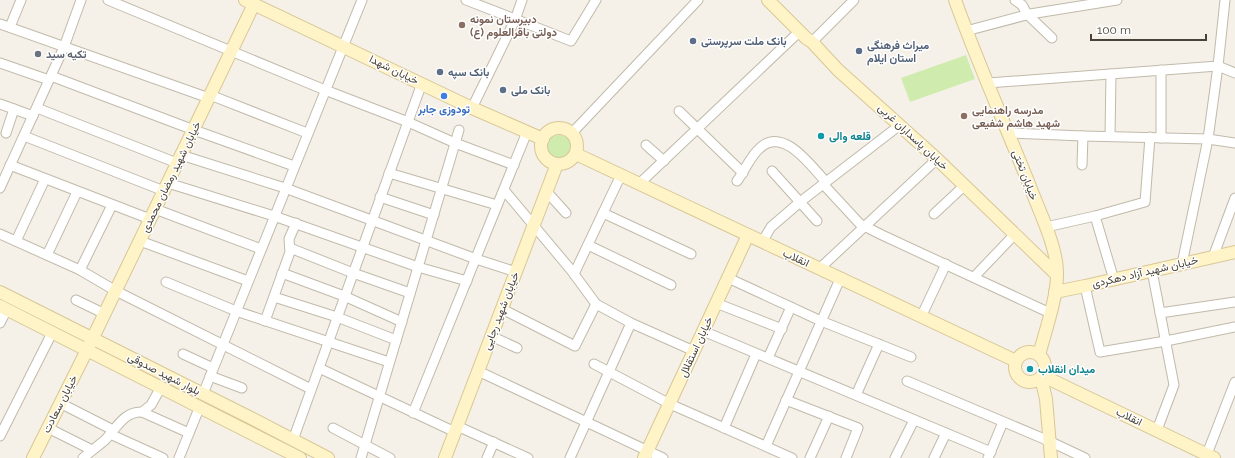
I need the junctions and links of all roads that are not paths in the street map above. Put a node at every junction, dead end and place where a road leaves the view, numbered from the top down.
1 (21, 0) edge
2 (81, 0) edge
3 (108, 0) edge
4 (362, 0) edge
5 (466, 0) edge
6 (522, 0) edge
7 (698, 0) edge
8 (768, 0) edge
9 (854, 0) edge
10 (955, 0) edge
11 (1015, 0) edge
12 (1117, 0) edge
13 (1225, 0) edge
14 (252, 1) edge
15 (592, 1) edge
16 (1104, 1) edge
17 (1027, 14) junction
18 (515, 20) junction
19 (0, 24) edge
20 (10, 27) junction
21 (800, 31) junction
22 (966, 31) junction
23 (1052, 38) dead end
24 (812, 42) junction
25 (342, 45) junction
26 (64, 47) junction
27 (232, 50) junction
28 (0, 62) edge
29 (1218, 66) junction
30 (1161, 70) junction
31 (1235, 73) edge
32 (1111, 74) junction
33 (50, 78) junction
34 (422, 83) junction
35 (988, 83) junction
36 (325, 90) junction
37 (210, 97) junction
38 (0, 104) edge
39 (472, 108) junction
40 (14, 109) junction
41 (679, 111) dead end
42 (35, 112) junction
43 (408, 122) junction
44 (900, 125) junction
45 (697, 128) junction
46 (194, 130) junction
47 (459, 130) dead end
48 (527, 132) junction
49 (6, 133) dead end
50 (307, 133) junction
51 (572, 133) junction
52 (1008, 133) junction
53 (24, 136) junction
54 (1083, 136) junction
55 (1110, 136) junction
56 (1150, 137) junction
57 (1161, 138) junction
58 (1208, 139) junction
59 (543, 140) junction
60 (455, 143) junction
61 (1235, 143) edge
62 (646, 145) dead end
63 (576, 154) junction
64 (179, 159) junction
65 (937, 159) junction
66 (664, 161) junction
67 (557, 164) junction
68 (10, 165) junction
69 (514, 165) junction
70 (1082, 165) dead end
71 (294, 166) junction
72 (772, 171) dead end
73 (743, 172) junction
74 (389, 173) junction
75 (621, 175) junction
76 (45, 179) junction
77 (737, 181) dead end
78 (824, 183) junction
79 (639, 184) junction
80 (964, 185) junction
81 (166, 187) junction
82 (0, 188) edge
83 (285, 188) junction
84 (442, 189) junction
85 (504, 190) junction
86 (77, 192) junction
87 (547, 192) junction
88 (380, 197) junction
89 (1235, 198) edge
90 (800, 202) junction
91 (112, 205) junction
92 (497, 205) junction
93 (566, 213) dead end
94 (603, 213) junction
95 (153, 214) junction
96 (934, 214) dead end
97 (434, 215) junction
98 (274, 216) junction
99 (1095, 216) junction
100 (372, 221) junction
101 (817, 221) dead end
102 (296, 223) junction
103 (534, 226) junction
104 (865, 226) junction
105 (1046, 227) junction
106 (0, 234) edge
107 (1015, 234) junction
108 (748, 235) junction
109 (140, 240) junction
110 (426, 240) junction
111 (16, 241) junction
112 (762, 242) junction
113 (588, 245) junction
114 (362, 246) junction
115 (290, 248) junction
116 (261, 249) junction
117 (1235, 252) edge
118 (691, 254) dead end
119 (47, 255) junction
120 (1213, 257) junction
121 (476, 259) junction
122 (946, 264) junction
123 (1182, 264) junction
124 (418, 267) junction
125 (819, 269) junction
126 (80, 270) junction
127 (1152, 271) junction
128 (516, 272) junction
129 (282, 273) junction
130 (353, 273) junction
131 (574, 274) junction
132 (1058, 275) junction
133 (974, 277) junction
134 (728, 278) junction
135 (840, 279) junction
136 (248, 280) junction
137 (1114, 280) junction
138 (467, 281) junction
139 (166, 282) dead end
140 (671, 285) dead end
141 (1086, 286) junction
142 (116, 291) junction
143 (0, 292) edge
144 (1055, 292) junction
145 (410, 293) junction
146 (344, 296) junction
147 (274, 297) junction
148 (76, 300) dead end
149 (1235, 302) edge
150 (716, 303) junction
151 (596, 304) junction
152 (3, 307) edge
153 (791, 307) junction
154 (502, 309) junction
155 (236, 311) junction
156 (1050, 313) junction
157 (1160, 313) junction
158 (105, 314) junction
159 (921, 316) junction
160 (337, 317) junction
161 (265, 321) junction
162 (821, 321) junction
163 (402, 322) junction
164 (0, 323) edge
165 (632, 323) junction
166 (1235, 327) edge
167 (782, 329) junction
168 (703, 331) junction
169 (52, 333) junction
170 (492, 336) junction
171 (93, 338) junction
172 (396, 340) junction
173 (1166, 341) junction
174 (328, 342) junction
175 (879, 344) junction
176 (222, 345) junction
177 (517, 348) dead end
178 (87, 350) junction
179 (694, 351) junction
180 (183, 354) dead end
181 (756, 354) junction
182 (1039, 355) junction
183 (910, 357) dead end
184 (768, 358) junction
185 (1016, 361) junction
186 (389, 362) junction
187 (594, 364) dead end
188 (318, 368) junction
189 (478, 371) junction
190 (799, 371) junction
191 (211, 372) junction
192 (610, 372) junction
193 (1042, 377) junction
194 (907, 381) dead end
195 (1235, 382) edge
196 (161, 387) junction
197 (242, 388) dead end
198 (311, 389) junction
199 (203, 394) junction
200 (856, 395) junction
201 (379, 397) junction
202 (786, 400) junction
203 (60, 403) junction
204 (670, 404) junction
205 (200, 406) junction
206 (142, 412) junction
207 (413, 413) junction
208 (829, 416) junction
209 (914, 420) junction
210 (587, 422) junction
211 (1003, 422) junction
212 (3, 423) edge
213 (48, 428) junction
214 (332, 428) dead end
215 (724, 428) junction
216 (456, 429) junction
217 (1157, 430) junction
218 (112, 432) junction
219 (189, 433) junction
220 (946, 433) junction
221 (0, 436) edge
222 (293, 440) junction
223 (1049, 441) junction
224 (494, 442) junction
225 (365, 445) junction
226 (766, 446) junction
227 (92, 450) junction
228 (646, 455) edge
229 (989, 455) edge
230 (1211, 456) edge
231 (522, 457) edge
232 (32, 458) edge
233 (83, 458) edge
234 (163, 458) edge
235 (179, 458) edge
236 (300, 458) edge
237 (328, 458) edge
238 (361, 458) edge
239 (390, 458) edge
240 (445, 458) edge
241 (488, 458) edge
242 (570, 458) edge
243 (663, 458) edge
244 (792, 458) edge
245 (810, 458) edge
246 (846, 458) edge
247 (895, 458) edge
248 (934, 458) edge
249 (1051, 458) edge
250 (1085, 458) edge

1 - 20 street
2 - 26 street
3 - 27 street
4 - 25 street
5 - 18 street
6 - 18 street
7 - 51 street
8 - 21 main road, خیابان پاسداران غربی
9 - 24 street
10 - 22 main road, خیابان تختی
11 - 17 street
12 - 16 street
13 - 29 street
14 - 25 main road, خیابان شهدا
14 - 27 main road, خیابان شهید رمضان محمدی
15 - 18 street
16 - 17 street
17 - 22 street
17 - 23 street
18 - 39 street
19 - 20 street
20 - 26 street
21 - 24 main road, خیابان پاسداران غربی
21 - 45 street
22 - 35 main road, خیابان تختی
24 - 44 main road, خیابان پاسداران غربی
25 - 34 main road, خیابان شهدا
25 - 36 street
26 - 33 street
26 - 37 street
27 - 36 street
27 - 37 main road, خیابان شهید رمضان محمدی
28 - 33 street
29 - 30 street
29 - 31 street
29 - 58 street
30 - 32 street
30 - 57 street
32 - 35 street
32 - 55 street
33 - 42 street
33 - 46 street
34 - 39 main road, خیابان شهدا
34 - 43 street
35 - 52 main road, خیابان تختی
36 - 43 street
36 - 50 street
37 - 46 main road, خیابان شهید رمضان محمدی
37 - 50 street
38 - 40 street
39 - 48 main road, خیابان شهدا
40 - 42 street
40 - 49 street
41 - 45 street
42 - 53 street
42 - 64 street
43 - 60 street
43 - 74 street
44 - 65 main road, خیابان پاسداران غربی
44 - 78 street
45 - 66 street
45 - 73 street
46 - 64 main road, خیابان شهید رمضان محمدی
46 - 71 street
47 - 60 street
48 - 59 main road, خیابان شهدا
48 - 69 street
50 - 71 street
51 - 59 main road
51 - 63 main road
52 - 54 street
52 - 105 main road, خیابان تختی
53 - 68 street
53 - 81 street
54 - 55 street
54 - 70 street
55 - 56 street
56 - 57 street
56 - 99 street
57 - 58 street
58 - 61 street
58 - 123 street
59 - 67 main road
60 - 69 street
60 - 84 street
62 - 66 street
63 - 67 main road
63 - 75 main road, انقلاب
64 - 81 main road, خیابان شهید رمضان محمدی
64 - 83 street
65 - 80 main road, خیابان پاسداران غربی
65 - 104 street
66 - 79 street
67 - 87 main road, خیابان شهید رجایی
68 - 76 street
68 - 82 street
69 - 85 street
71 - 83 street
72 - 90 street
73 - 77 street
73 - 78 street
74 - 84 street
74 - 88 street
75 - 79 main road, انقلاب
75 - 94 street
76 - 86 street
76 - 111 street
78 - 90 street
78 - 104 street
79 - 108 main road, انقلاب
80 - 96 street
80 - 107 main road, خیابان پاسداران غربی
81 - 95 main road, خیابان شهید رمضان محمدی
81 - 98 street
83 - 98 street
83 - 100 street
84 - 92 street
84 - 97 street
85 - 92 street
85 - 103 street
86 - 91 street
86 - 119 street
87 - 93 street
87 - 103 main road, خیابان شهید رجایی
88 - 97 street
88 - 100 street
89 - 120 street
90 - 101 street
90 - 112 street
91 - 95 street
91 - 126 street
92 - 121 street
94 - 113 street
94 - 118 street
95 - 109 main road, خیابان شهید رمضان محمدی
95 - 116 street
97 - 110 street
98 - 102 street
98 - 116 street
99 - 105 street
99 - 137 street
100 - 110 street
100 - 114 street
102 - 114 street
102 - 115 street
103 - 128 main road, خیابان شهید رجایی
103 - 131 street
104 - 122 street
104 - 125 street
105 - 132 main road, خیابان تختی
106 - 111 street
107 - 132 main road, خیابان پاسداران غربی
107 - 133 street
108 - 112 main road, انقلاب
108 - 134 main road, خیابان استقلال
109 - 136 street
109 - 142 main road, خیابان شهید رمضان محمدی
110 - 121 street
110 - 124 street
111 - 119 street
112 - 125 main road, انقلاب
113 - 131 street
113 - 140 street
114 - 124 street
114 - 130 street
115 - 129 street
115 - 130 street
116 - 136 street
117 - 120 main road, خیابان شهید آزاد دهکردی
119 - 126 street
120 - 123 main road, خیابان شهید آزاد دهکردی
121 - 128 street
121 - 138 street
122 - 133 street
122 - 159 street
123 - 127 main road, خیابان شهید آزاد دهکردی
124 - 138 street
124 - 145 street
125 - 135 main road, انقلاب
126 - 142 street
127 - 137 main road, خیابان شهید آزاد دهکردی
127 - 157 street
128 - 154 main road, خیابان شهید رجایی
129 - 146 street
129 - 147 street
130 - 145 street
130 - 146 street
131 - 151 street
132 - 144 main road, خیابان تختی
133 - 156 street
134 - 150 main road, خیابان استقلال
134 - 153 street
135 - 159 main road, انقلاب
135 - 162 street
136 - 155 street
137 - 141 main road, خیابان شهید آزاد دهکردی
138 - 207 street
139 - 155 street
141 - 144 main road, خیابان شهید آزاد دهکردی
141 - 173 street
142 - 158 main road, خیابان شهید رمضان محمدی
142 - 176 street
143 - 171 main road, بلوار شهید صدوقی
144 - 156 main road, خیابان تختی
145 - 163 street
146 - 160 street
146 - 163 street
147 - 160 street
147 - 161 street
148 - 158 street
149 - 157 street
150 - 167 street
150 - 168 main road, خیابان استقلال
151 - 154 street
151 - 165 street
152 - 164 street
152 - 169 main road, بلوار شهید صدوقی
153 - 162 street
153 - 167 street
154 - 170 main road, خیابان شهید رجایی
155 - 161 street
155 - 176 street
156 - 182 main road, خیابان تختی
157 - 173 street
158 - 171 main road, خیابان شهید رمضان محمدی
159 - 185 main road, انقلاب
160 - 172 street
160 - 174 street
161 - 174 street
162 - 175 street
162 - 190 street
163 - 172 street
165 - 179 street
165 - 192 street
166 - 173 street
167 - 184 street
168 - 179 main road, خیابان استقلال
168 - 181 street
169 - 178 main road, بلوار شهید صدوقی
169 - 212 street
170 - 177 street
170 - 189 main road, خیابان شهید رجایی
171 - 178 main road, خیابان شهید رمضان محمدی
171 - 199 main road, بلوار شهید صدوقی
172 - 186 street
173 - 217 street
174 - 186 street
174 - 188 street
175 - 183 street
175 - 200 street
176 - 191 street
176 - 198 street
178 - 196 main road, بلوار شهید صدوقی
178 - 203 main road, خیابان سعادت
179 - 204 main road, خیابان استقلال
180 - 191 street
181 - 184 street
181 - 215 street
182 - 185 main road
182 - 193 main road
184 - 190 street
185 - 193 main road
186 - 201 street
187 - 192 street
188 - 198 street
188 - 201 street
189 - 210 street
189 - 216 main road, خیابان شهید رجایی
190 - 200 street
190 - 202 street
191 - 197 street
191 - 199 street
192 - 204 street
192 - 210 street
193 - 217 main road, انقلاب
193 - 223 main road
194 - 211 street
195 - 230 street
196 - 205 main road, بلوار شهید صدوقی
196 - 206 street
198 - 222 street
199 - 222 main road, بلوار شهید صدوقی
200 - 209 street
201 - 207 street
201 - 225 street
202 - 208 street
202 - 226 street
203 - 213 main road, خیابان سعادت
203 - 218 street
204 - 215 street
204 - 228 main road, خیابان استقلال
205 - 219 street
205 - 236 main road, بلوار شهید صدوقی
206 - 218 street
206 - 219 street
207 - 216 street
208 - 245 street
208 - 246 street
209 - 220 street
209 - 247 street
210 - 228 street
210 - 242 street
211 - 223 street
211 - 229 street
212 - 221 street
213 - 227 street
213 - 232 main road, خیابان سعادت
214 - 225 street
215 - 226 street
216 - 224 street
216 - 240 main road, خیابان شهید رجایی
217 - 230 main road, انقلاب
218 - 227 street
218 - 234 street
219 - 235 street
220 - 229 street
220 - 248 street
222 - 237 main road, بلوار شهید صدوقی
223 - 249 main road
223 - 250 street
224 - 231 street
224 - 241 street
225 - 238 street
225 - 239 street
226 - 244 street
227 - 233 street
228 - 243 street

